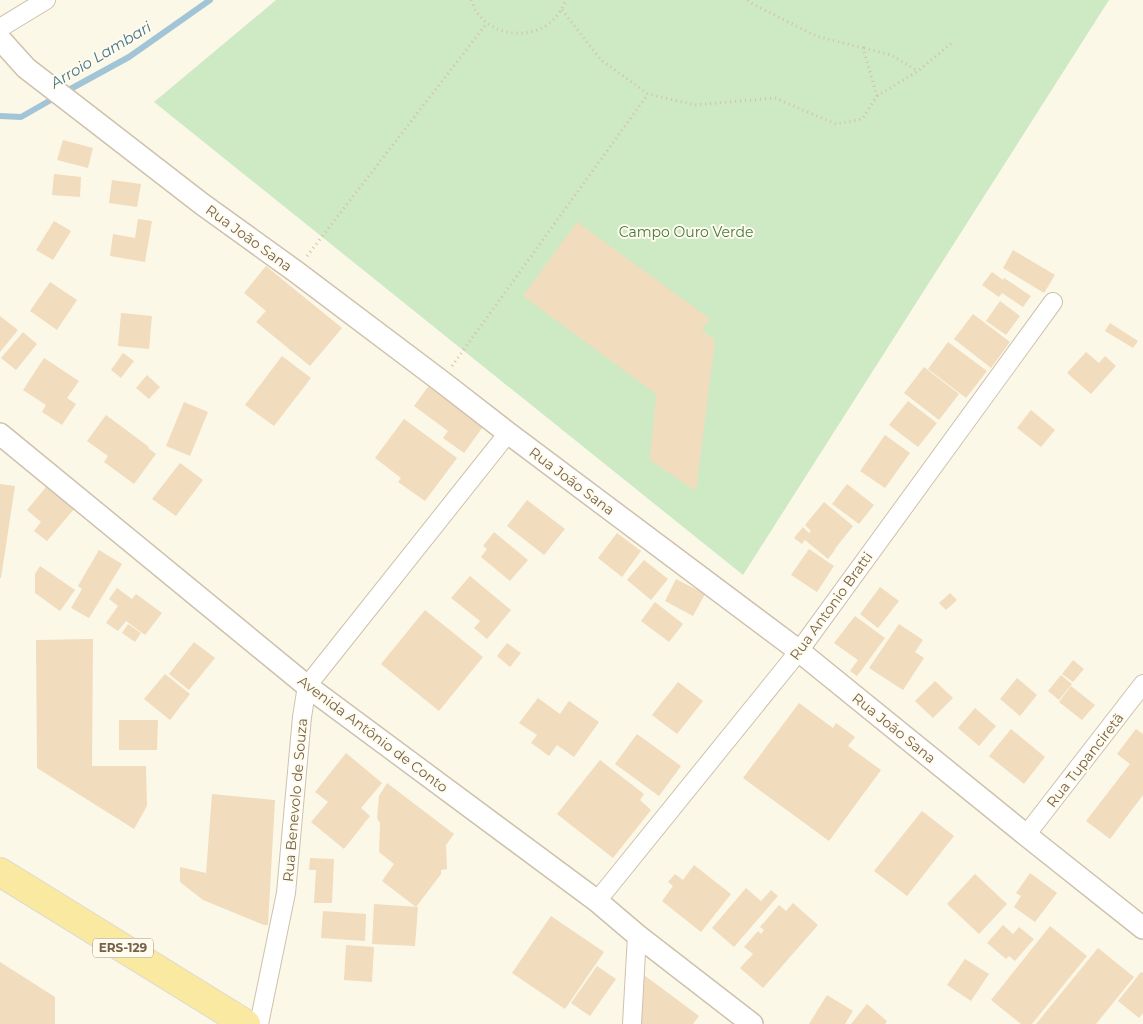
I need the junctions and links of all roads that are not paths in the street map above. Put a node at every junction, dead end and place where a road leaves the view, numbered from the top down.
1 (46, 0) edge
2 (0, 28) edge
3 (0, 39) edge
4 (1053, 302) dead end
5 (508, 433) junction
6 (0, 434) edge
7 (798, 651) junction
8 (1143, 684) edge
9 (307, 686) junction
10 (1026, 835) junction
11 (0, 872) edge
12 (597, 901) junction
13 (1143, 928) edge
14 (637, 935) junction
15 (246, 1024) edge
16 (259, 1024) edge
17 (632, 1024) edge
18 (752, 1024) edge

1 - 2 street
3 - 5 street, Rua João Sana
4 - 7 street, Rua Antonio Bratti
5 - 7 street, Rua João Sana
5 - 9 street, Rua Benevolo de Souza
6 - 9 street, Avenida Antônio de Conto
7 - 10 street, Rua João Sana
7 - 12 street, Rua Antonio Bratti
8 - 10 street, Rua Tupanciretã
9 - 12 street, Avenida Antônio de Conto
9 - 16 street, Rua Benevolo de Souza
10 - 13 street, Rua João Sana
11 - 15 main road, ERS-129
12 - 14 street, Avenida Antônio de Conto
14 - 17 street
14 - 18 street, Avenida Antônio de Conto

